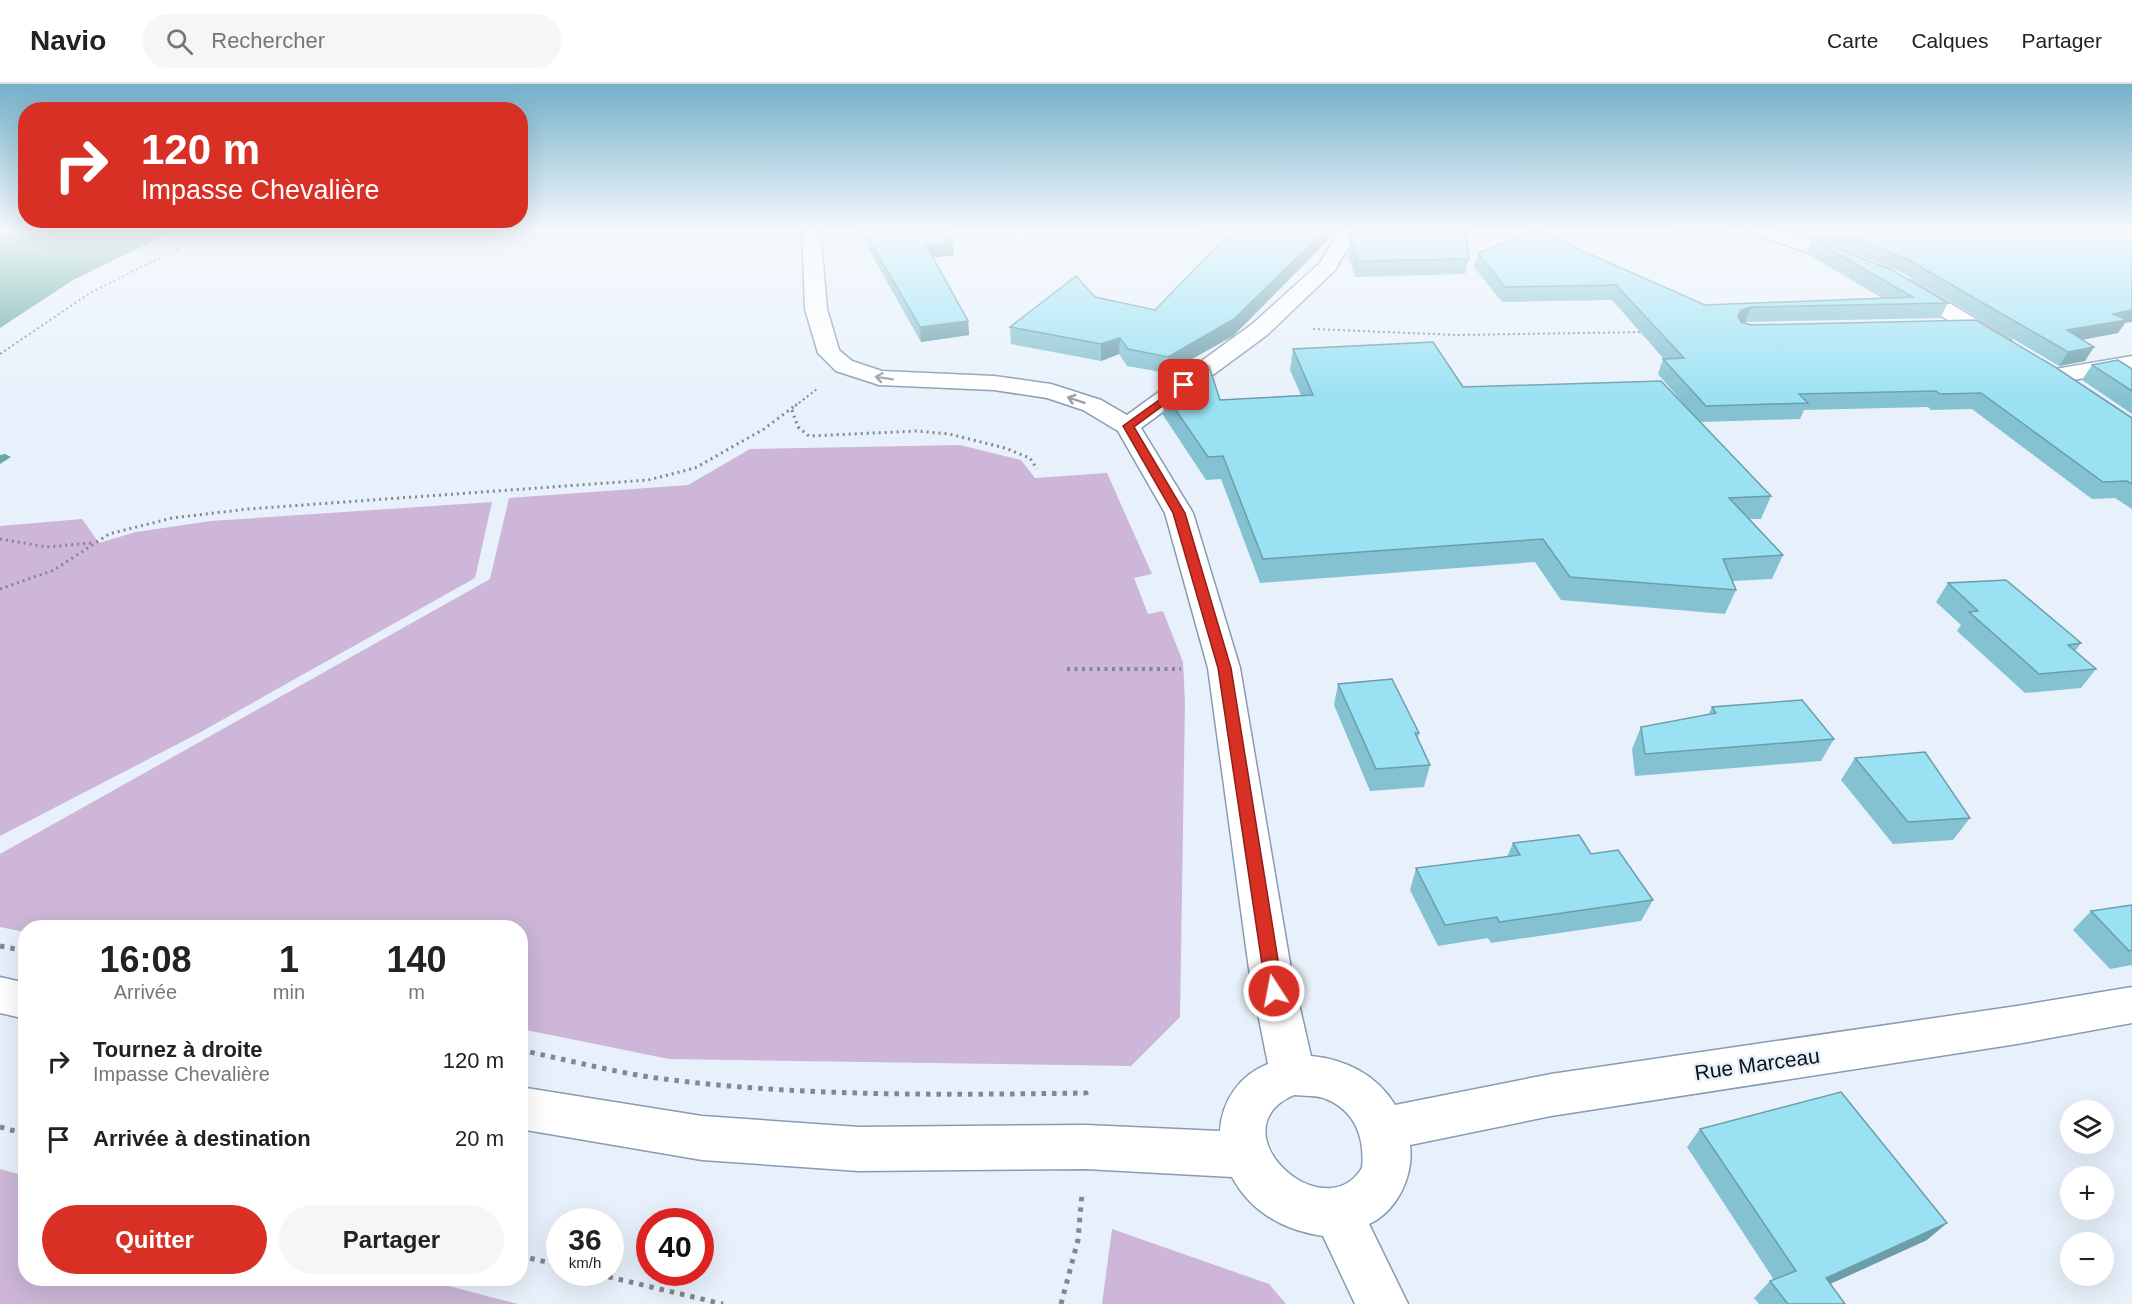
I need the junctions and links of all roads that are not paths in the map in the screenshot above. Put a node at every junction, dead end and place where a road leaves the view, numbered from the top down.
1 (815, 286) edge
2 (1306, 286) edge
3 (1904, 286) edge
4 (1973, 326) junction
5 (1939, 327) edge
6 (2132, 363) edge
7 (2037, 365) junction
8 (2079, 392) edge
9 (1128, 426) junction
10 (0, 995) edge
11 (18, 999) edge
12 (2132, 1005) edge
13 (1293, 1075) junction
14 (528, 1109) edge
15 (1384, 1130) junction
16 (1246, 1155) junction
17 (1337, 1211) junction
18 (1382, 1304) edge

9 -> 1 street
2 - 9 street
3 - 4 street
4 - 5 street
4 - 7 street
6 - 7 street
7 - 8 street
9 - 13 street
10 - 11 street
12 - 15 street, Rue Marceau
13 - 15 street
13 - 16 street
14 - 16 street
15 - 17 street
16 - 17 street
17 - 18 street

